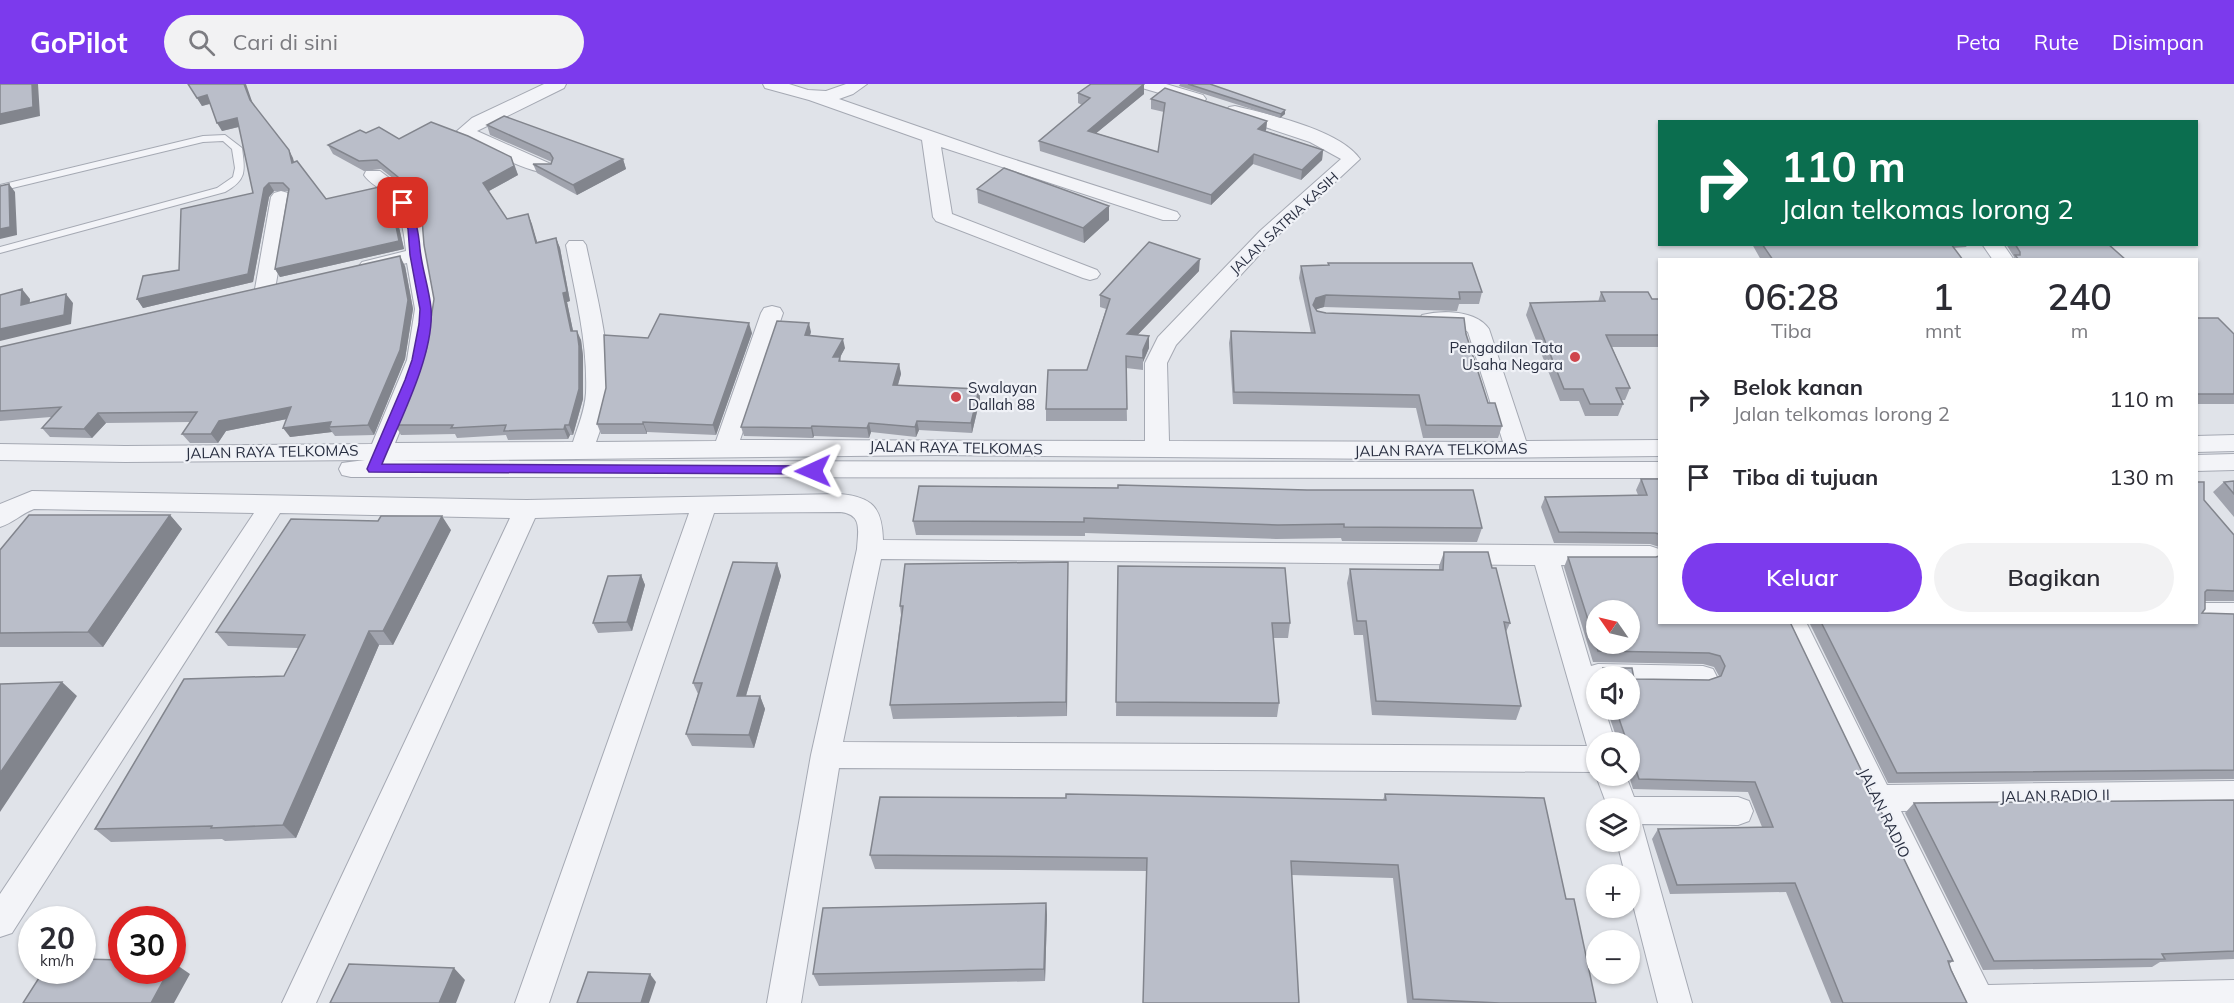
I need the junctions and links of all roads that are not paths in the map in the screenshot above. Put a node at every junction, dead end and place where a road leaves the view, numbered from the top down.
1 (558, 84) edge
2 (771, 84) edge
3 (859, 84) edge
4 (1148, 84) edge
5 (813, 96) junction
6 (930, 136) junction
7 (546, 169) edge
8 (373, 175) edge
9 (0, 188) edge
10 (281, 197) edge
11 (1170, 216) dead end
12 (576, 245) dead end
13 (0, 250) edge
14 (416, 255) junction
15 (350, 270) edge
16 (1090, 274) dead end
17 (286, 285) edge
18 (265, 289) junction
19 (243, 294) edge
20 (772, 313) dead end
21 (1413, 319) edge
22 (2234, 443) edge
23 (2198, 444) edge
24 (1658, 448) edge
25 (582, 449) junction
26 (725, 449) junction
27 (1157, 449) junction
28 (1517, 449) junction
29 (0, 452) edge
30 (1063, 459) junction
31 (377, 460) junction
32 (1401, 461) junction
33 (2234, 462) edge
34 (2198, 463) edge
35 (0, 469) edge
36 (1658, 470) edge
37 (273, 504) junction
38 (705, 504) junction
39 (527, 509) junction
40 (0, 518) edge
41 (870, 549) junction
42 (1545, 555) junction
43 (1650, 556) edge
44 (2198, 613) edge
45 (2234, 613) edge
46 (1793, 624) edge
47 (1582, 675) junction
48 (1703, 677) edge
49 (1597, 732) edge
50 (826, 755) junction
51 (1586, 759) edge
52 (2234, 794) edge
53 (1877, 798) junction
54 (1640, 810) edge
55 (1738, 811) dead end
56 (1635, 852) edge
57 (0, 922) edge
58 (2234, 997) edge
59 (1978, 1002) edge
60 (298, 1003) edge
61 (532, 1003) edge
62 (784, 1003) edge
63 (1675, 1003) edge

1 - 7 street
2 - 5 street
3 - 5 street
4 - 27 street, JALAN SATRIA KASIH
5 - 6 street
6 - 11 street
6 - 16 street
8 - 14 street
9 - 13 lane
10 - 18 street
12 - 25 street
14 - 15 street
14 - 31 street
17 - 18 street
18 - 19 street
20 - 26 street
21 - 28 street
22 - 23 street
24 - 28 street, JALAN RAYA TELKOMAS
25 - 26 street, JALAN RAYA TELKOMAS
25 - 31 street, JALAN RAYA TELKOMAS
26 - 30 street, JALAN RAYA TELKOMAS
27 - 30 street, JALAN RAYA TELKOMAS
27 - 32 street, JALAN RAYA TELKOMAS
28 - 32 street, JALAN RAYA TELKOMAS
29 - 31 street, JALAN RAYA TELKOMAS
30 - 31 street, JALAN RAYA TELKOMAS
30 - 32 street, JALAN RAYA TELKOMAS
31 - 35 street, JALAN RAYA TELKOMAS
32 - 36 street, JALAN RAYA TELKOMAS
33 - 34 street
37 - 39 street
37 - 40 street
37 - 57 street
38 - 39 street
38 - 41 street
38 - 61 street
39 - 60 street
41 - 42 street
41 - 50 street
42 - 43 street
42 - 47 street
44 - 45 street
46 - 53 street, JALAN RADIO
47 - 48 street
47 - 49 street
50 - 51 street
50 - 62 street
52 - 53 street, JALAN RADIO II
53 - 59 street, JALAN RADIO
54 - 55 street
56 - 63 street
58 - 59 street

